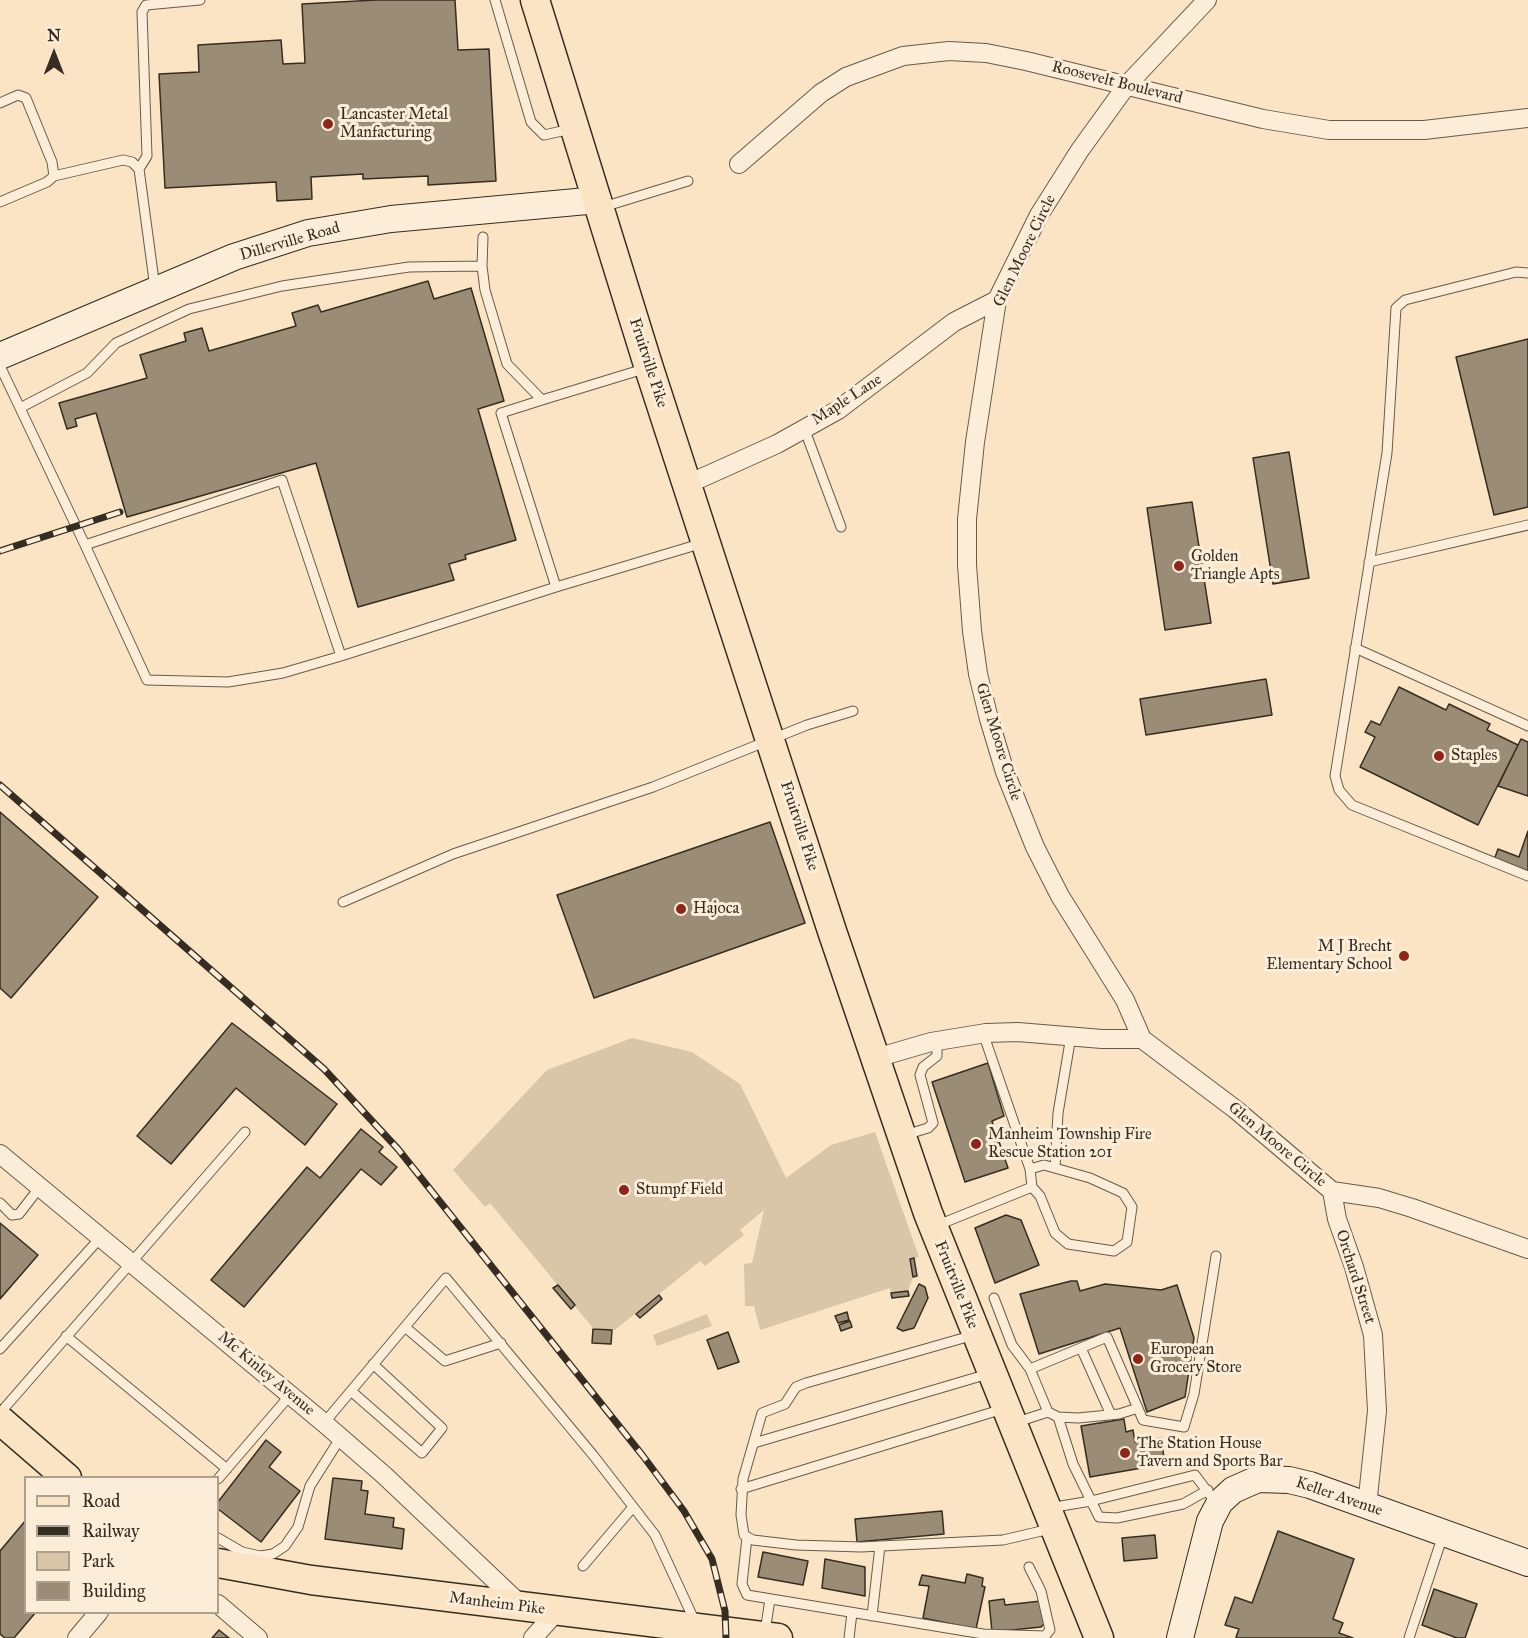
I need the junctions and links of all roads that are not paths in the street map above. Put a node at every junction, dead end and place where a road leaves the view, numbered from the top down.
1 (200, 0) edge
2 (495, 0) edge
3 (535, 0) edge
4 (1207, 0) edge
5 (1127, 85) junction
6 (0, 103) edge
7 (1528, 118) edge
8 (576, 128) junction
9 (739, 164) dead end
10 (138, 169) junction
11 (54, 176) junction
12 (688, 181) dead end
13 (0, 202) edge
14 (599, 204) junction
15 (483, 237) dead end
16 (482, 266) junction
17 (1528, 273) edge
18 (156, 291) junction
19 (997, 300) junction
20 (0, 356) edge
21 (0, 366) edge
22 (649, 368) junction
23 (542, 400) junction
24 (20, 408) junction
25 (804, 428) junction
26 (688, 484) junction
27 (1528, 525) edge
28 (840, 527) dead end
29 (707, 542) junction
30 (85, 545) junction
31 (1369, 562) junction
32 (556, 587) junction
33 (1355, 648) junction
34 (341, 656) junction
35 (853, 711) dead end
36 (1528, 726) edge
37 (771, 741) junction
38 (1528, 876) edge
39 (343, 902) dead end
40 (983, 1033) junction
41 (1071, 1036) junction
42 (1142, 1039) junction
43 (937, 1040) junction
44 (876, 1058) junction
45 (246, 1132) dead end
46 (902, 1136) junction
47 (0, 1154) edge
48 (1055, 1168) junction
49 (1030, 1169) junction
50 (40, 1187) junction
51 (1032, 1187) junction
52 (1332, 1191) junction
53 (0, 1203) edge
54 (933, 1227) junction
55 (101, 1237) junction
56 (1528, 1249) edge
57 (1216, 1256) dead end
58 (133, 1263) junction
59 (994, 1299) dead end
60 (405, 1327) junction
61 (66, 1336) junction
62 (501, 1343) junction
63 (1081, 1348) junction
64 (0, 1350) edge
65 (994, 1351) junction
66 (373, 1364) junction
67 (1030, 1369) junction
68 (351, 1391) junction
69 (291, 1394) junction
70 (1138, 1408) junction
71 (1048, 1412) junction
72 (0, 1413) edge
73 (1111, 1414) junction
74 (1009, 1416) junction
75 (1058, 1417) junction
76 (0, 1420) edge
77 (324, 1422) junction
78 (341, 1437) junction
79 (754, 1443) junction
80 (227, 1469) junction
81 (66, 1476) edge
82 (219, 1478) edge
83 (741, 1489) junction
84 (1212, 1500) junction
85 (1091, 1501) junction
86 (1366, 1506) junction
87 (633, 1507) junction
88 (1051, 1518) junction
89 (1443, 1533) junction
90 (747, 1537) junction
91 (219, 1539) edge
92 (880, 1546) junction
93 (219, 1563) edge
94 (1528, 1563) edge
95 (583, 1566) dead end
96 (1029, 1567) dead end
97 (770, 1599) junction
98 (219, 1605) edge
99 (522, 1606) junction
100 (557, 1611) junction
101 (852, 1613) junction
102 (97, 1614) edge
103 (872, 1616) junction
104 (682, 1630) edge
105 (944, 1633) edge
106 (771, 1637) edge
107 (1013, 1637) edge
108 (77, 1638) edge
109 (258, 1638) edge
110 (533, 1638) edge
111 (849, 1638) edge
112 (1100, 1638) edge
113 (1180, 1638) edge
114 (1408, 1638) edge

1 - 10 lane
2 - 8 lane
3 - 8 main road, Fruitville Pike
4 - 5 street, Glen Moore Circle
5 - 7 street, Roosevelt Boulevard
5 - 9 street, Roosevelt Boulevard
5 - 19 street, Glen Moore Circle
6 - 11 lane
8 - 14 main road, Fruitville Pike
10 - 11 lane
10 - 18 lane
11 - 13 lane
12 - 14 lane
14 - 18 main road, Dillerville Road
14 - 22 main road, Fruitville Pike
15 - 16 lane
16 - 23 lane
16 - 24 lane
17 - 31 lane
18 - 20 main road, Dillerville Road
19 - 25 street, Maple Lane
19 - 42 street, Glen Moore Circle
21 - 24 lane
22 - 23 lane
22 - 26 main road, Fruitville Pike
23 - 32 lane
24 - 30 lane
25 - 26 street, Maple Lane
25 - 28 lane
26 - 29 main road, Fruitville Pike
27 - 31 lane
29 - 32 lane
29 - 37 main road, Fruitville Pike
30 - 34 lane
30 - 34 lane
31 - 33 lane
32 - 34 lane
33 - 36 lane
33 - 38 lane
35 - 37 lane
37 - 39 lane
37 - 44 main road, Fruitville Pike
40 - 41 street
40 - 43 street
40 - 49 lane
41 - 42 street
41 - 48 lane
42 - 52 street, Glen Moore Circle
43 - 44 street
43 - 46 lane
44 - 46 main road, Fruitville Pike
45 - 58 lane
46 - 54 main road, Fruitville Pike
47 - 50 street, Mc Kinley Avenue
48 - 49 lane
48 - 51 lane
49 - 51 lane
50 - 53 lane
50 - 55 street, Mc Kinley Avenue
51 - 54 lane
52 - 56 street, Glen Moore Circle
52 - 86 street, Orchard Street
54 - 65 main road, Fruitville Pike
55 - 58 street, Mc Kinley Avenue
55 - 64 lane
57 - 70 lane
58 - 61 lane
58 - 69 street, Mc Kinley Avenue
59 - 65 lane
60 - 62 lane
60 - 62 lane
60 - 66 lane
61 - 72 lane
61 - 80 lane
62 - 87 lane
63 - 67 lane
63 - 70 lane
63 - 73 lane
65 - 67 lane
65 - 74 main road, Fruitville Pike
65 - 79 lane
65 - 79 lane
66 - 68 lane
66 - 68 lane
67 - 71 lane
68 - 77 lane
69 - 77 street, Mc Kinley Avenue
69 - 80 lane
70 - 73 lane
71 - 74 lane
71 - 75 lane
73 - 75 lane
74 - 83 lane
74 - 88 main road, Fruitville Pike
75 - 85 lane
76 - 81 main road
77 - 78 street, Mc Kinley Avenue
78 - 91 lane
78 - 99 street, Mc Kinley Avenue
79 - 83 lane
80 - 82 lane
83 - 90 lane
84 - 85 lane
84 - 85 lane
84 - 86 main road, Keller Avenue
84 - 113 main road, Keller Avenue
85 - 88 lane
86 - 89 main road, Keller Avenue
87 - 95 lane
87 - 104 lane
88 - 92 lane
88 - 112 main road, Fruitville Pike
89 - 94 main road, Keller Avenue
89 - 114 lane
90 - 92 lane
90 - 97 lane
92 - 103 lane
93 - 99 main road, Manheim Pike
96 - 107 lane
97 - 101 lane
97 - 106 lane
98 - 109 street
99 - 100 main road, Manheim Pike
100 - 104 main road, Manheim Pike
100 - 110 street
101 - 103 lane
101 - 111 lane
102 - 108 street
103 - 105 lane
104 - 106 main road, Manheim Pike
105 - 107 lane

